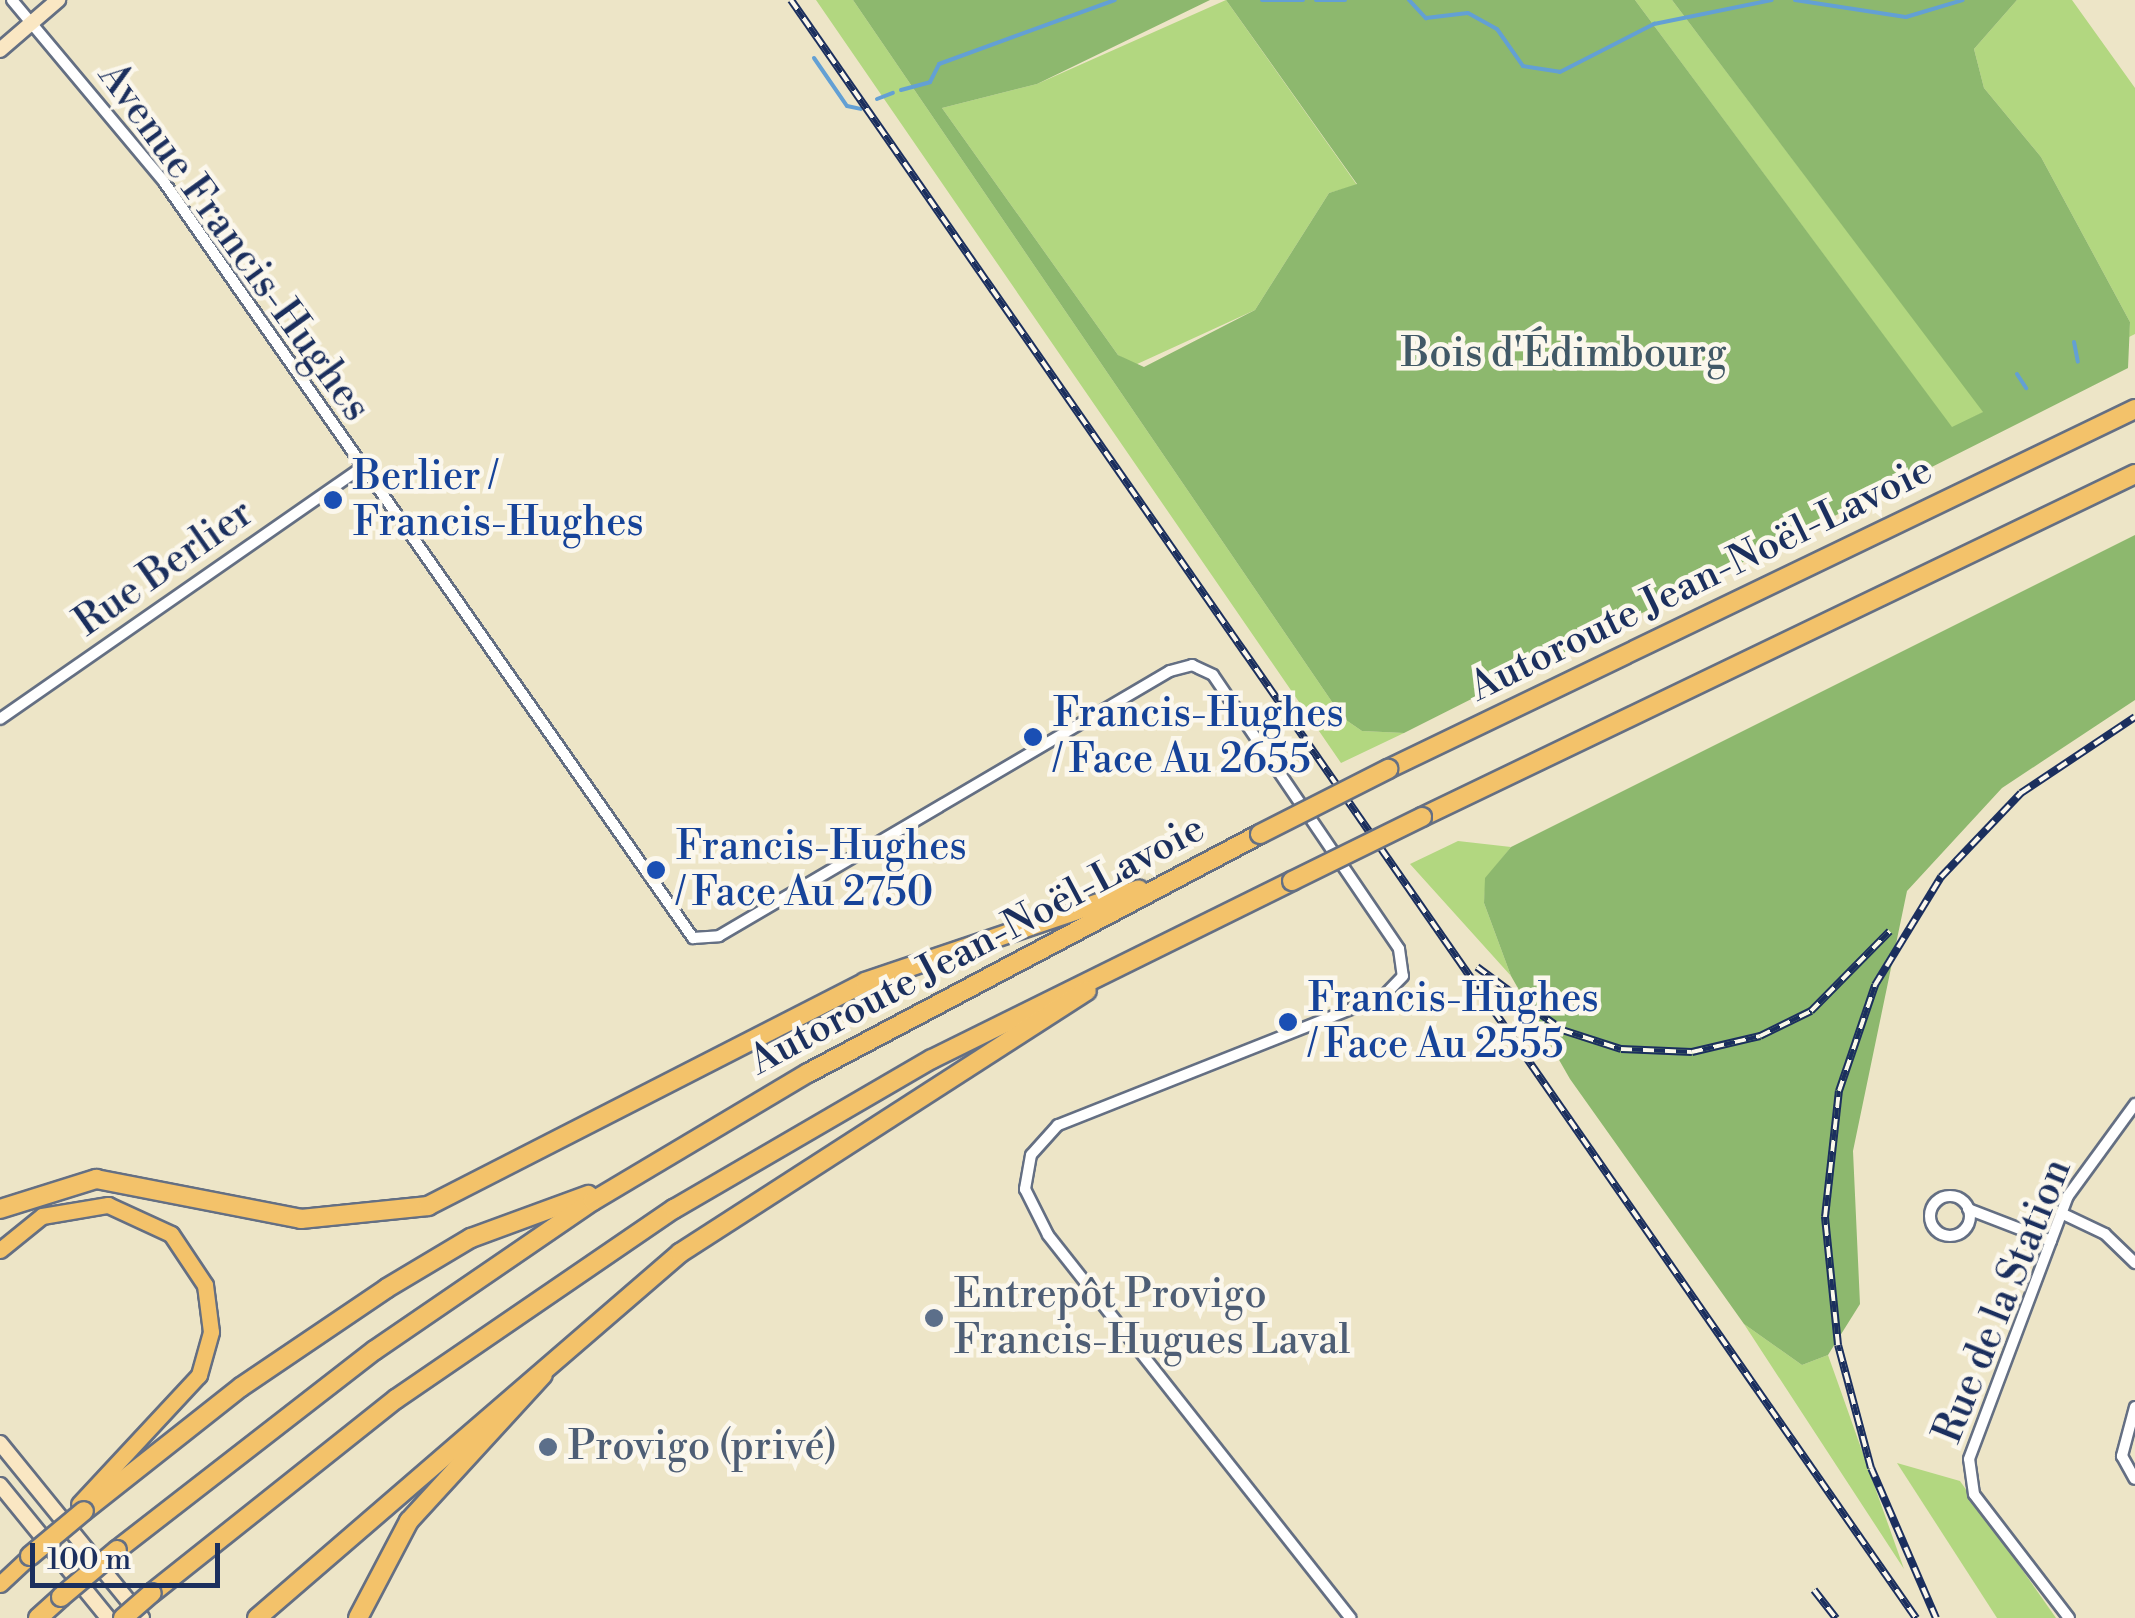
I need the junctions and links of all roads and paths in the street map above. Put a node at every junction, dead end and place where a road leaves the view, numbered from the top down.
1 (12, 0) edge
2 (58, 0) edge
3 (30, 23) junction
4 (0, 50) edge
5 (2135, 409) edge
6 (362, 467) junction
7 (2135, 474) edge
8 (0, 719) edge
9 (1183, 876) junction
10 (1168, 940) junction
11 (2135, 1104) edge
12 (626, 1180) junction
13 (1968, 1208) dead end
14 (0, 1209) edge
15 (2061, 1214) junction
16 (2051, 1241) junction
17 (0, 1250) edge
18 (2135, 1262) edge
19 (598, 1316) junction
20 (2135, 1406) edge
21 (0, 1443) edge
22 (2135, 1479) edge
23 (0, 1485) edge
24 (82, 1508) junction
25 (30, 1556) joint
26 (0, 1584) edge
27 (38, 1618) edge
28 (108, 1618) edge
29 (123, 1618) edge
30 (142, 1618) edge
31 (256, 1618) edge
32 (358, 1618) edge
33 (1351, 1618) edge
34 (2068, 1618) edge

1 - 3 street, Avenue Francis-Hughes
2 - 3 street
3 - 4 street
3 - 6 street, Avenue Francis-Hughes
5 - 9 highway, Autoroute Jean-Noël-Lavoie, bridge
6 - 8 street, Rue Berlier
6 - 33 street, Avenue Francis-Hughes
7 - 10 highway, Autoroute Jean-Noël-Lavoie, bridge
9 - 12 highway, Autoroute Jean-Noël-Lavoie
9 - 14 highway
10 - 19 highway
10 - 29 highway, Autoroute Jean-Noël-Lavoie, bridge
11 - 15 street, Rue de la Station
12 - 24 highway
12 - 27 highway, Autoroute Jean-Noël-Lavoie, bridge
13 - 16 street
15 - 16 street, Rue de la Station
15 - 18 street
16 - 34 street, Rue de la Station
17 - 24 main road
19 - 31 highway
19 - 32 highway
20 - 22 street
21 - 30 street
23 - 28 street
24 - 25 highway, bridge
25 - 26 main road

